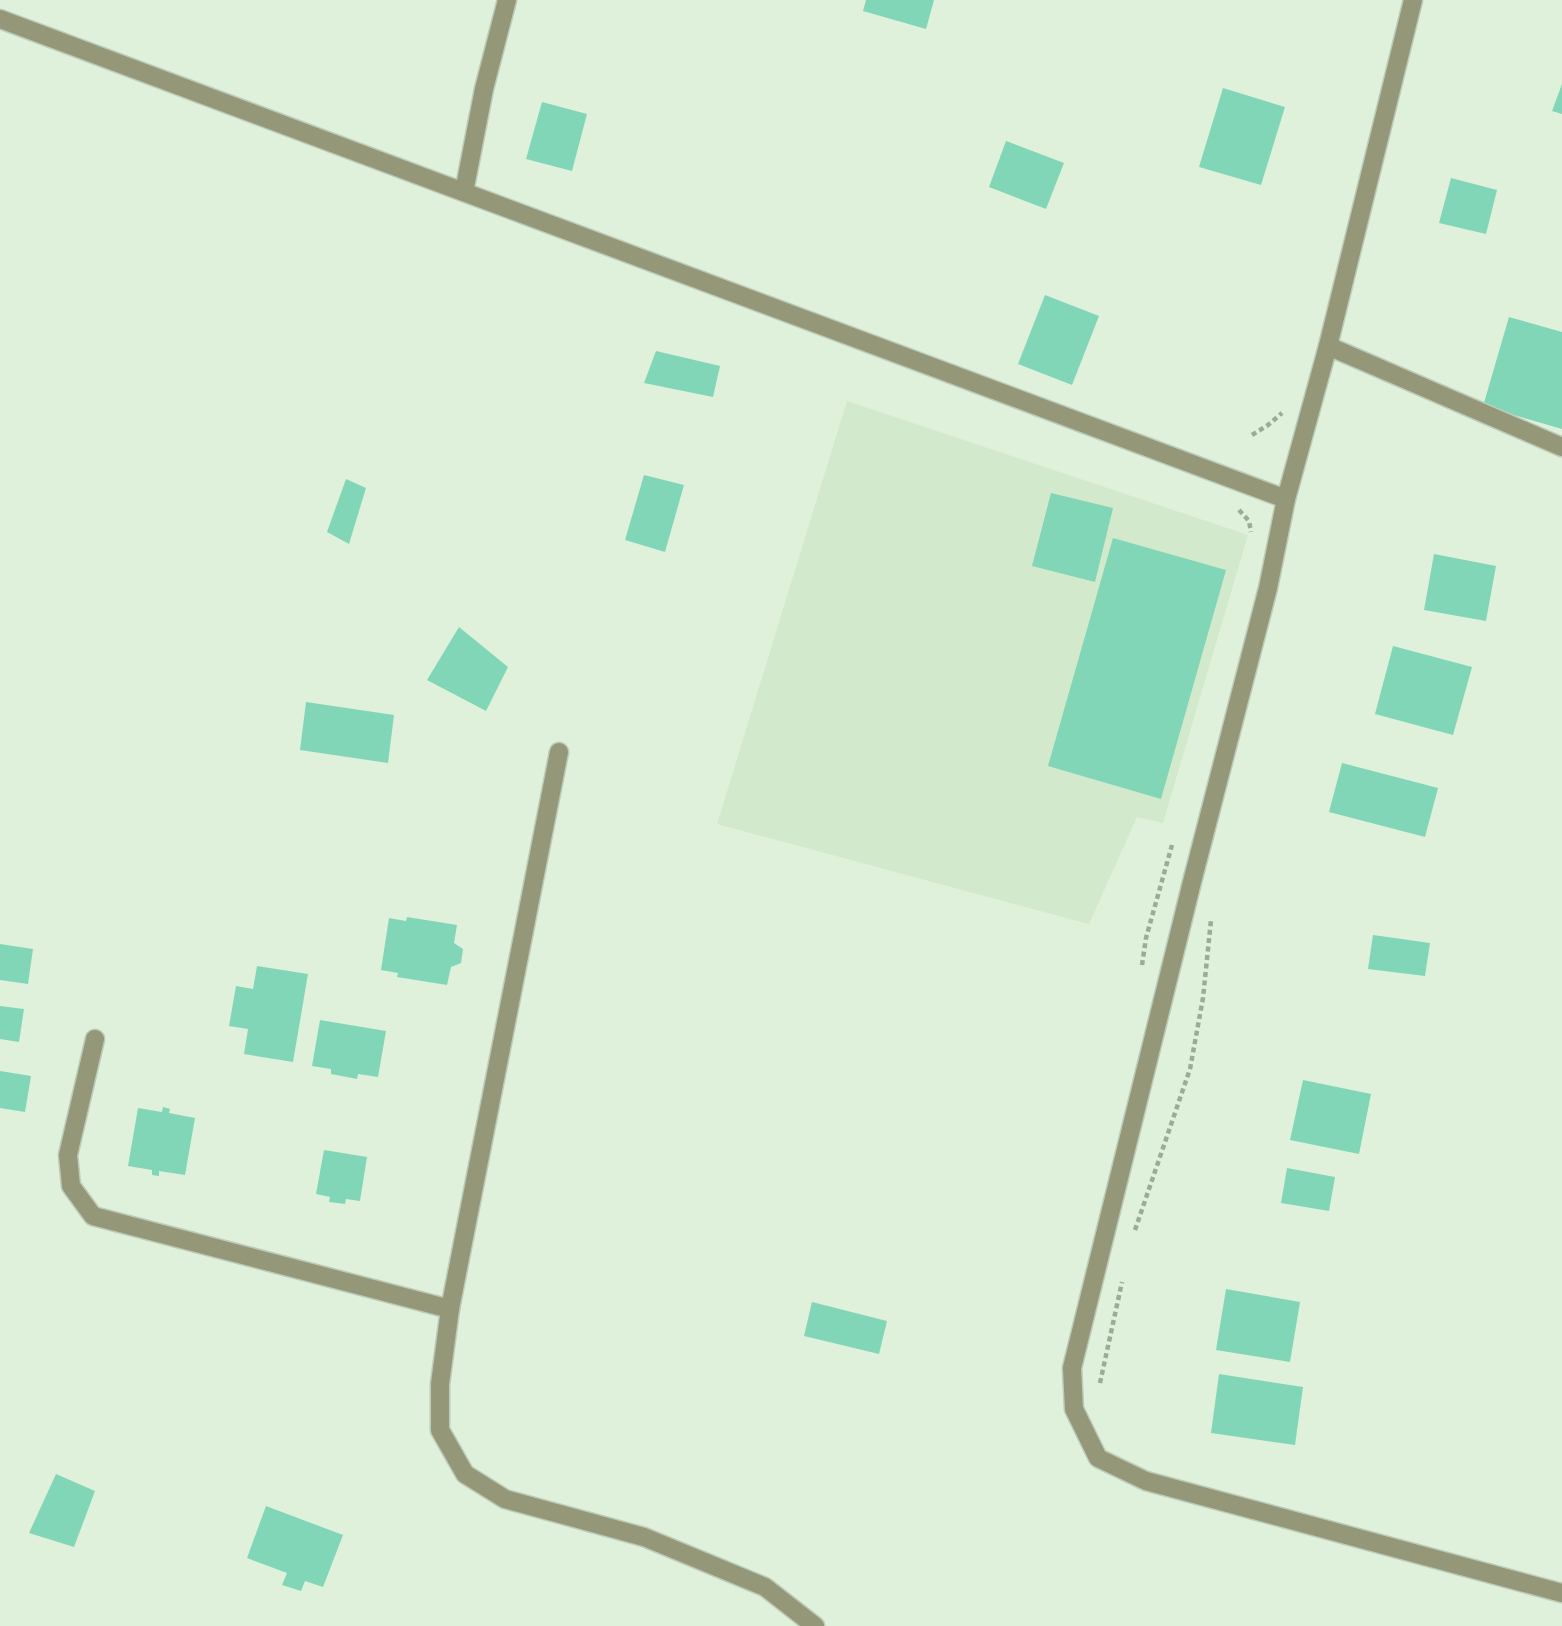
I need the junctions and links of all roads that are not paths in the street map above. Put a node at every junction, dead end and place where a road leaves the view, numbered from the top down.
1 (507, 0) edge
2 (1413, 0) edge
3 (0, 19) edge
4 (464, 192) junction
5 (1328, 346) junction
6 (1562, 447) edge
7 (1286, 499) junction
8 (559, 752) dead end
9 (95, 1039) dead end
10 (450, 1309) junction
11 (1562, 1593) edge
12 (816, 1626) edge

1 - 4 street
2 - 5 street
3 - 4 street
4 - 7 street
5 - 6 street
5 - 7 street
7 - 11 street
8 - 10 street
9 - 10 street
10 - 12 street

